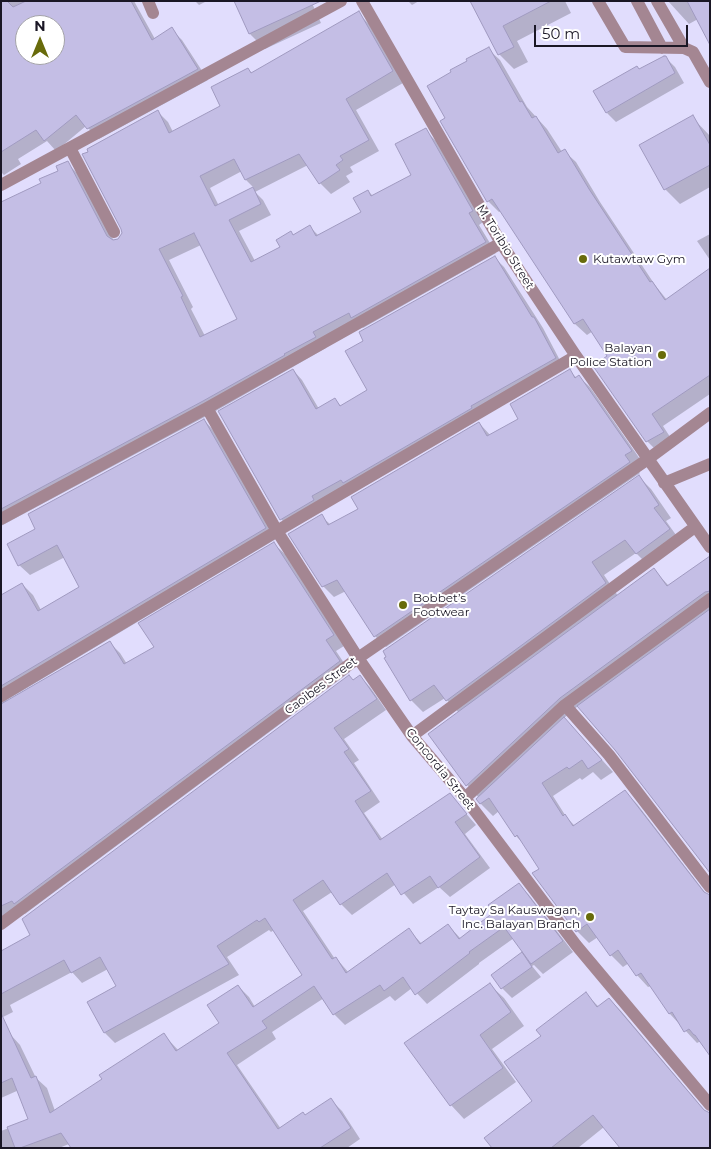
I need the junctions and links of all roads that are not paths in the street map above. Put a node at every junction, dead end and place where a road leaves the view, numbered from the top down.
1 (341, 1) edge
2 (362, 1) edge
3 (598, 1) edge
4 (637, 1) edge
5 (657, 1) edge
6 (662, 48) junction
7 (684, 48) junction
8 (710, 82) edge
9 (70, 148) junction
10 (1, 185) edge
11 (114, 232) dead end
12 (501, 243) junction
13 (576, 356) junction
14 (206, 408) junction
15 (710, 413) edge
16 (648, 459) junction
17 (710, 464) edge
18 (664, 483) junction
19 (1, 519) edge
20 (695, 527) junction
21 (277, 531) junction
22 (710, 547) edge
23 (710, 599) edge
24 (358, 658) junction
25 (1, 696) edge
26 (565, 705) junction
27 (412, 736) junction
28 (465, 798) junction
29 (710, 887) edge
30 (1, 924) edge
31 (710, 1105) edge

1 - 9 street
2 - 12 street, M. Toribio Street
3 - 6 street
4 - 6 street
5 - 7 street
6 - 7 street
7 - 8 street
9 - 10 street
9 - 11 street
12 - 13 street, M. Toribio Street
12 - 14 street
13 - 16 street, M. Toribio Street
13 - 21 street
14 - 19 street
14 - 21 street, Concordia Street
15 - 16 street, Caoibes Street
16 - 18 street, M. Toribio Street
16 - 24 street, Caoibes Street
17 - 18 street
18 - 20 street, M. Toribio Street
20 - 22 street, M. Toribio Street
20 - 27 street
21 - 24 street, Concordia Street
21 - 25 street
23 - 26 street
24 - 27 street, Concordia Street
24 - 30 street, Caoibes Street
26 - 28 street
26 - 29 street
27 - 28 street, Concordia Street
28 - 31 street, Concordia Street

